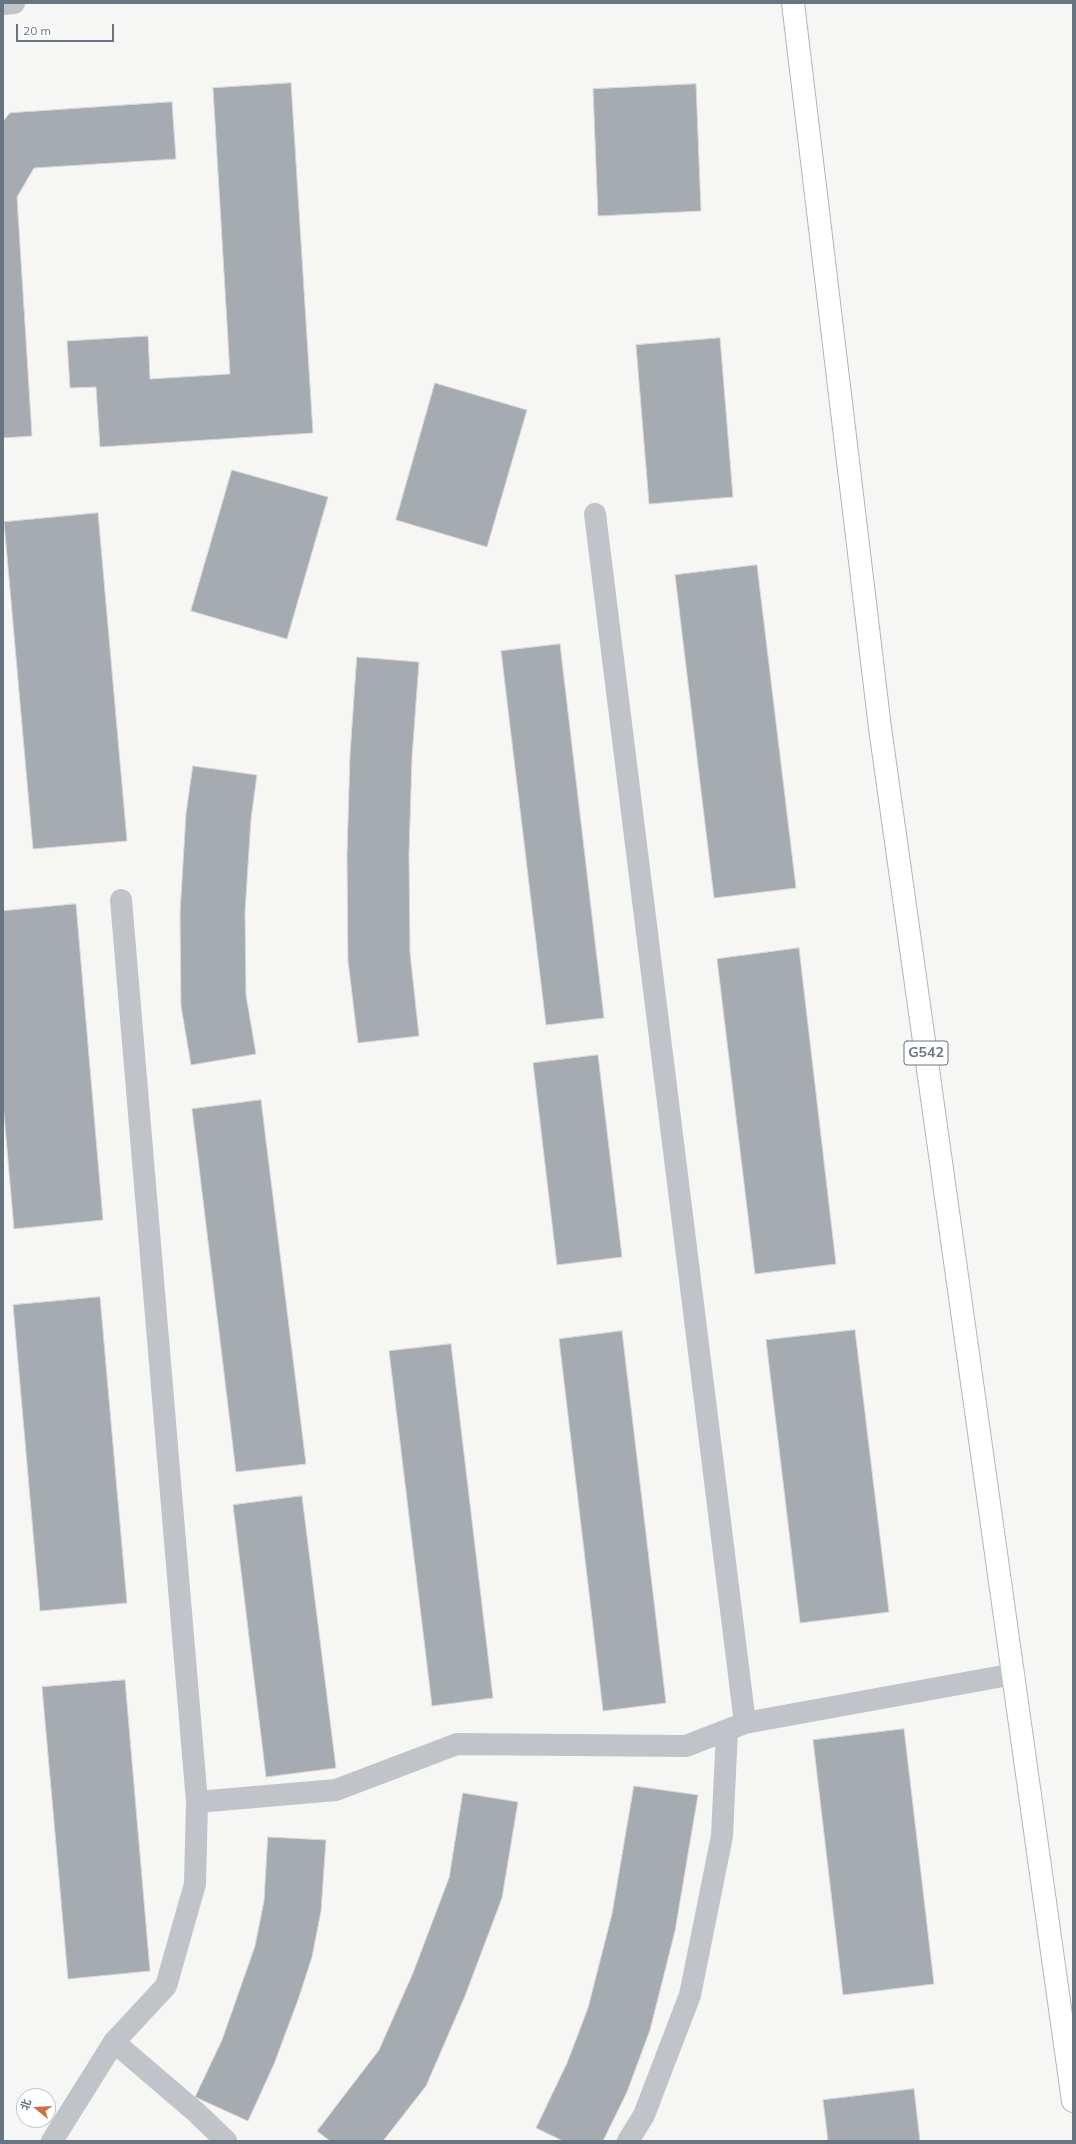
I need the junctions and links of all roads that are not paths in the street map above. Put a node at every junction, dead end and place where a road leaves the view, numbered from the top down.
1 (14, 3) edge
2 (793, 3) edge
3 (3, 4) edge
4 (595, 514) dead end
5 (121, 900) dead end
6 (1014, 1674) junction
7 (736, 1727) junction
8 (197, 1802) junction
9 (114, 2042) junction
10 (1073, 2101) edge
11 (52, 2141) edge
12 (226, 2141) edge
13 (628, 2141) edge

1 - 3 street
2 - 6 highway, G542
4 - 7 street
5 - 8 street
6 - 7 street
6 - 10 highway, G542
7 - 8 street
7 - 13 street
8 - 9 street
9 - 11 street
9 - 12 street

